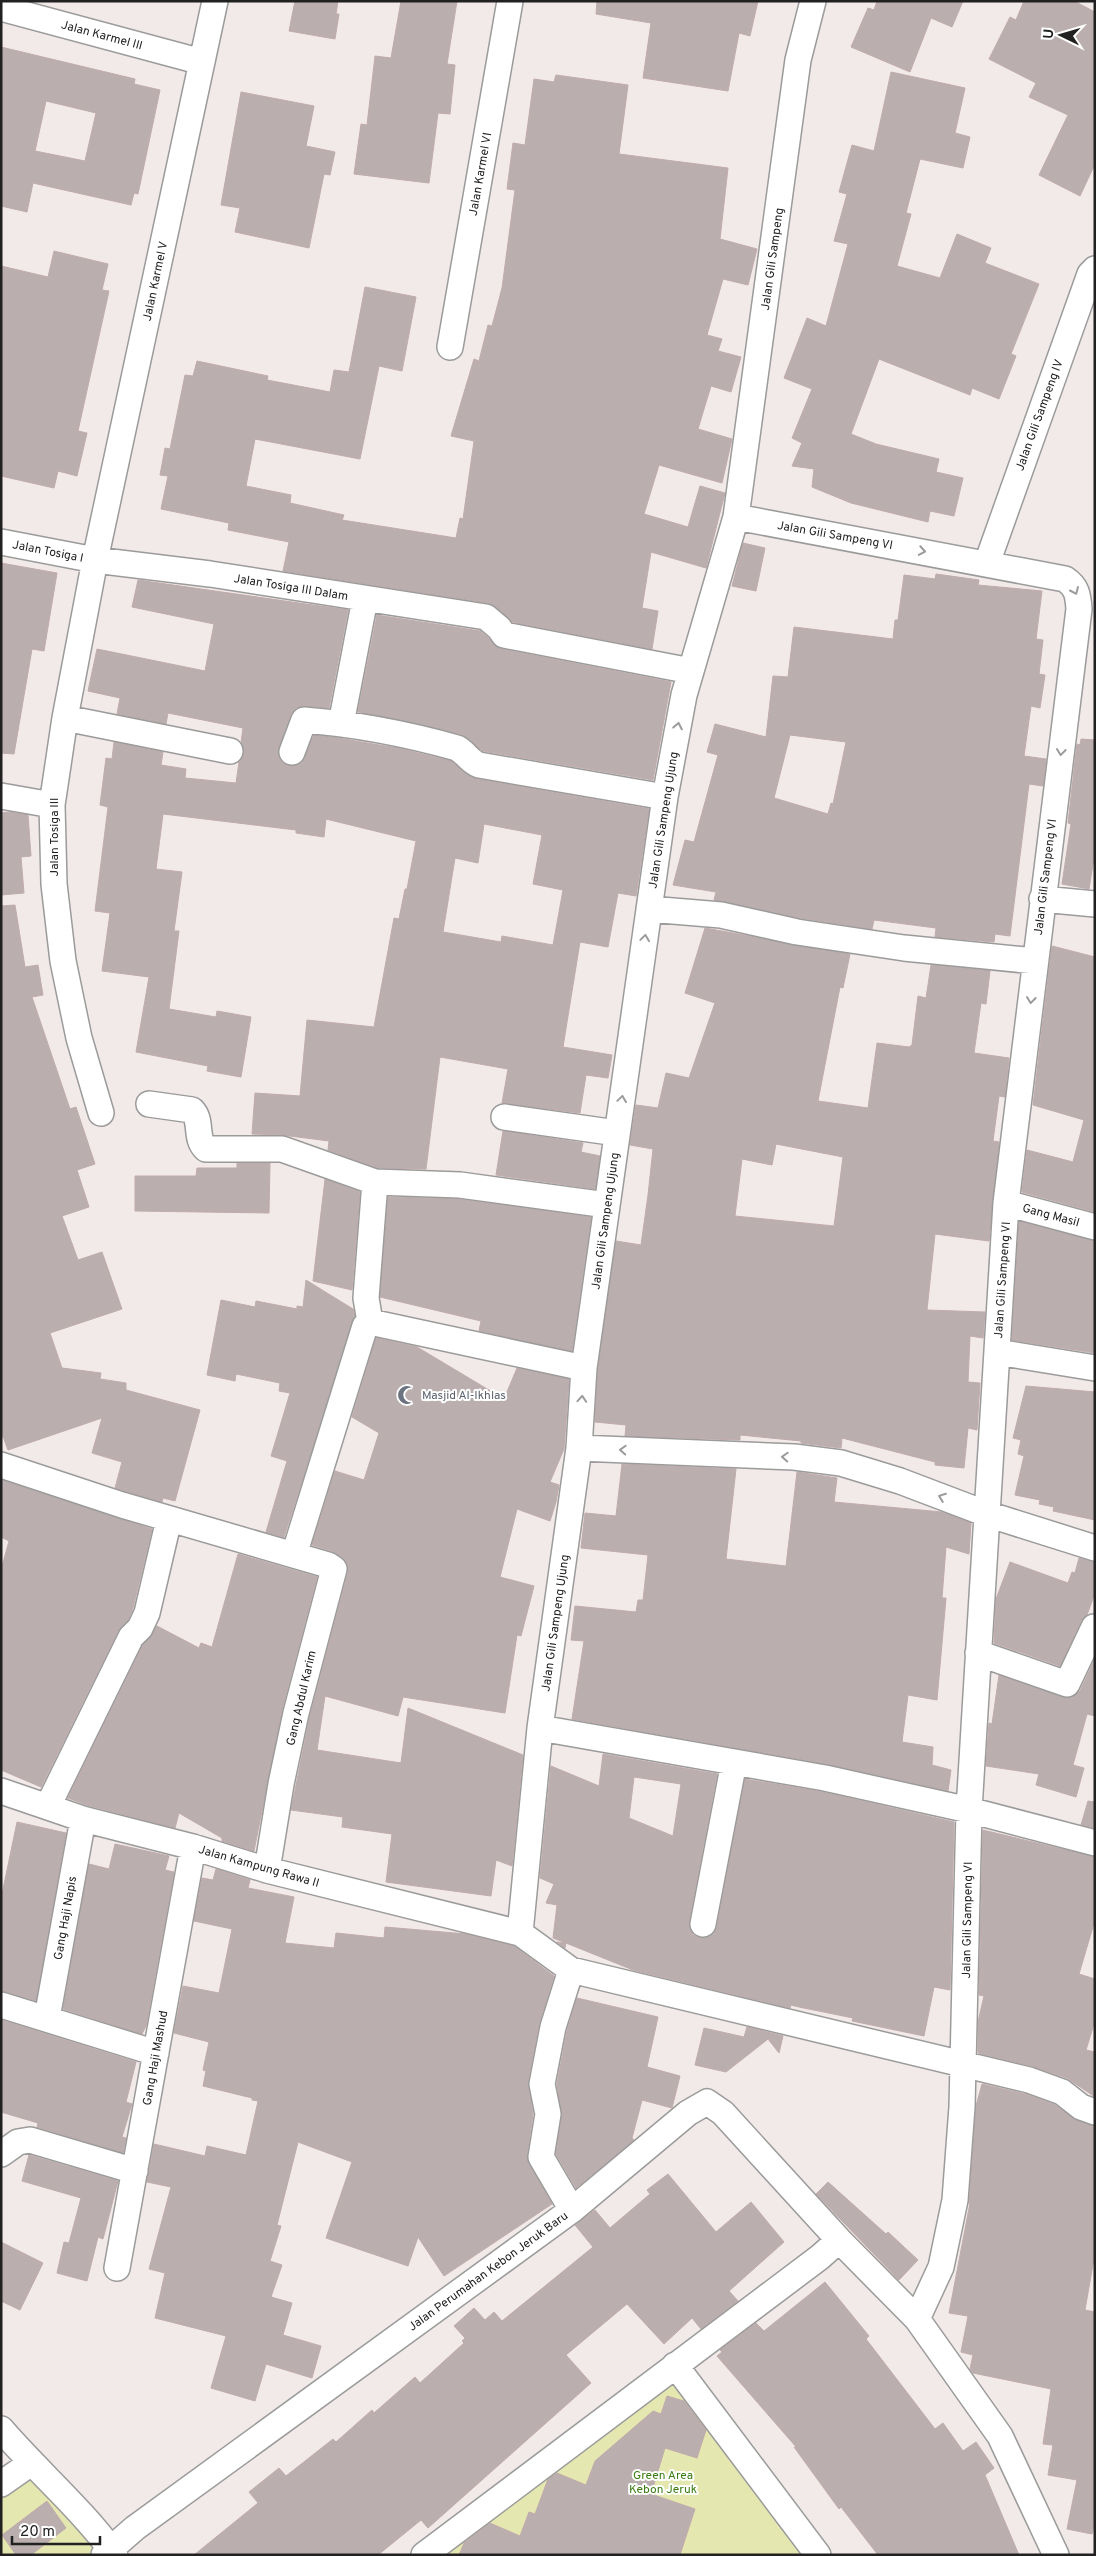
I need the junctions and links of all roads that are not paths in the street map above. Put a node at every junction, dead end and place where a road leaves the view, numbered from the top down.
1 (215, 1) edge
2 (510, 1) edge
3 (813, 1) edge
4 (1, 8) edge
5 (202, 62) junction
6 (1095, 269) edge
7 (450, 347) dead end
8 (736, 517) junction
9 (1, 542) edge
10 (95, 560) junction
11 (987, 563) junction
12 (365, 599) junction
13 (691, 671) junction
14 (65, 718) junction
15 (341, 724) junction
16 (230, 751) dead end
17 (292, 752) dead end
18 (1, 796) edge
19 (664, 797) junction
20 (52, 805) junction
21 (1042, 899) junction
22 (1095, 904) edge
23 (649, 909) junction
24 (1035, 961) junction
25 (149, 1104) dead end
26 (101, 1113) dead end
27 (504, 1117) dead end
28 (618, 1133) junction
29 (375, 1182) junction
30 (1006, 1203) junction
31 (607, 1204) junction
32 (1095, 1227) edge
33 (370, 1322) junction
34 (997, 1352) junction
35 (584, 1368) junction
36 (1095, 1368) edge
37 (579, 1448) junction
38 (1, 1465) edge
39 (987, 1514) junction
40 (166, 1532) dead end
41 (1095, 1548) edge
42 (294, 1555) junction
43 (1094, 1627) edge
44 (978, 1653) junction
45 (540, 1728) junction
46 (734, 1762) junction
47 (2, 1797) edge
48 (48, 1806) junction
49 (969, 1810) junction
50 (83, 1819) junction
51 (1095, 1843) edge
52 (193, 1847) junction
53 (268, 1870) junction
54 (703, 1924) dead end
55 (520, 1933) junction
56 (571, 1970) junction
57 (1, 2005) edge
58 (47, 2018) junction
59 (156, 2053) junction
60 (963, 2063) junction
61 (1095, 2112) edge
62 (1, 2154) edge
63 (135, 2170) junction
64 (572, 2210) junction
65 (839, 2240) junction
66 (117, 2268) dead end
67 (916, 2319) junction
68 (675, 2364) junction
69 (1, 2428) edge
70 (31, 2463) junction
71 (1, 2484) edge
72 (110, 2553) edge
73 (424, 2555) edge
74 (818, 2555) edge
75 (1056, 2555) edge

1 - 5 street, Jalan Karmel V
2 - 7 street, Jalan Karmel VI
3 - 8 street, Jalan Gili Sampeng
4 - 5 street, Jalan Karmel III
5 - 10 street, Jalan Karmel V
6 - 11 street, Jalan Gili Sampeng IV
8 -> 11 street, Jalan Gili Sampeng VI
8 - 13 street, Jalan Gili Sampeng Ujung
9 - 10 street, Jalan Tosiga I
10 - 12 street, Jalan Tosiga III Dalam
10 - 14 street, Jalan Tosiga III
11 -> 21 street, Jalan Gili Sampeng VI
12 - 13 street, Jalan Tosiga III Dalam
12 - 15 street
19 -> 13 street, Jalan Gili Sampeng Ujung
14 - 16 street
14 - 20 street, Jalan Tosiga III
15 - 17 street
15 - 19 street
18 - 20 street
19 - 23 street, Jalan Gili Sampeng Ujung
20 - 26 street, Jalan Tosiga III
21 - 22 street
21 - 24 street, Jalan Gili Sampeng VI
23 - 24 street
28 -> 23 street, Jalan Gili Sampeng Ujung
24 -> 30 street, Jalan Gili Sampeng VI
25 - 29 street
27 - 28 street
28 - 31 street, Jalan Gili Sampeng Ujung
29 - 31 street
29 - 33 street
30 - 32 street, Gang Masil
30 - 34 street, Jalan Gili Sampeng VI
31 - 35 street, Jalan Gili Sampeng Ujung
33 - 35 street
33 - 42 street
34 - 36 street
34 - 39 street, Jalan Gili Sampeng VI
37 -> 35 street, Jalan Gili Sampeng Ujung
39 -> 37 street
37 - 45 street, Jalan Gili Sampeng Ujung
38 - 42 street
39 - 41 street
39 - 44 street, Jalan Gili Sampeng VI
40 - 48 street
42 - 53 street, Gang Abdul Karim
43 - 44 street
44 - 49 street, Jalan Gili Sampeng VI
45 - 46 street
45 - 55 street, Jalan Gili Sampeng Ujung
46 - 49 street
46 - 54 street
47 - 48 street, Jalan Kampung Rawa II
48 - 50 street, Jalan Kampung Rawa II
49 - 51 street
49 - 60 street, Jalan Gili Sampeng VI
50 - 52 street, Jalan Kampung Rawa II
50 - 58 street, Gang Haji Napis
52 - 53 street, Jalan Kampung Rawa II
52 - 59 street, Gang Haji Mashud
53 - 55 street, Jalan Kampung Rawa II
55 - 56 street
56 - 60 street
56 - 64 street
57 - 58 street
58 - 59 street
59 - 63 street, Gang Haji Mashud
60 - 61 street
60 - 67 street, Jalan Gili Sampeng VI
62 - 63 street
63 - 66 street, Gang Haji Mashud
64 - 65 street, Jalan Perumahan Kebon Jeruk Baru
64 - 72 street, Jalan Perumahan Kebon Jeruk Baru
65 - 67 street, Jalan Perumahan Kebon Jeruk Baru
65 - 68 street
67 - 75 street, Jalan Perumahan Kebon Jeruk Baru
68 - 73 street
68 - 74 street
69 - 70 street, Jalan Perumahan Kebon Jeruk Baru
70 - 71 street
70 - 72 street, Jalan Perumahan Kebon Jeruk Baru

